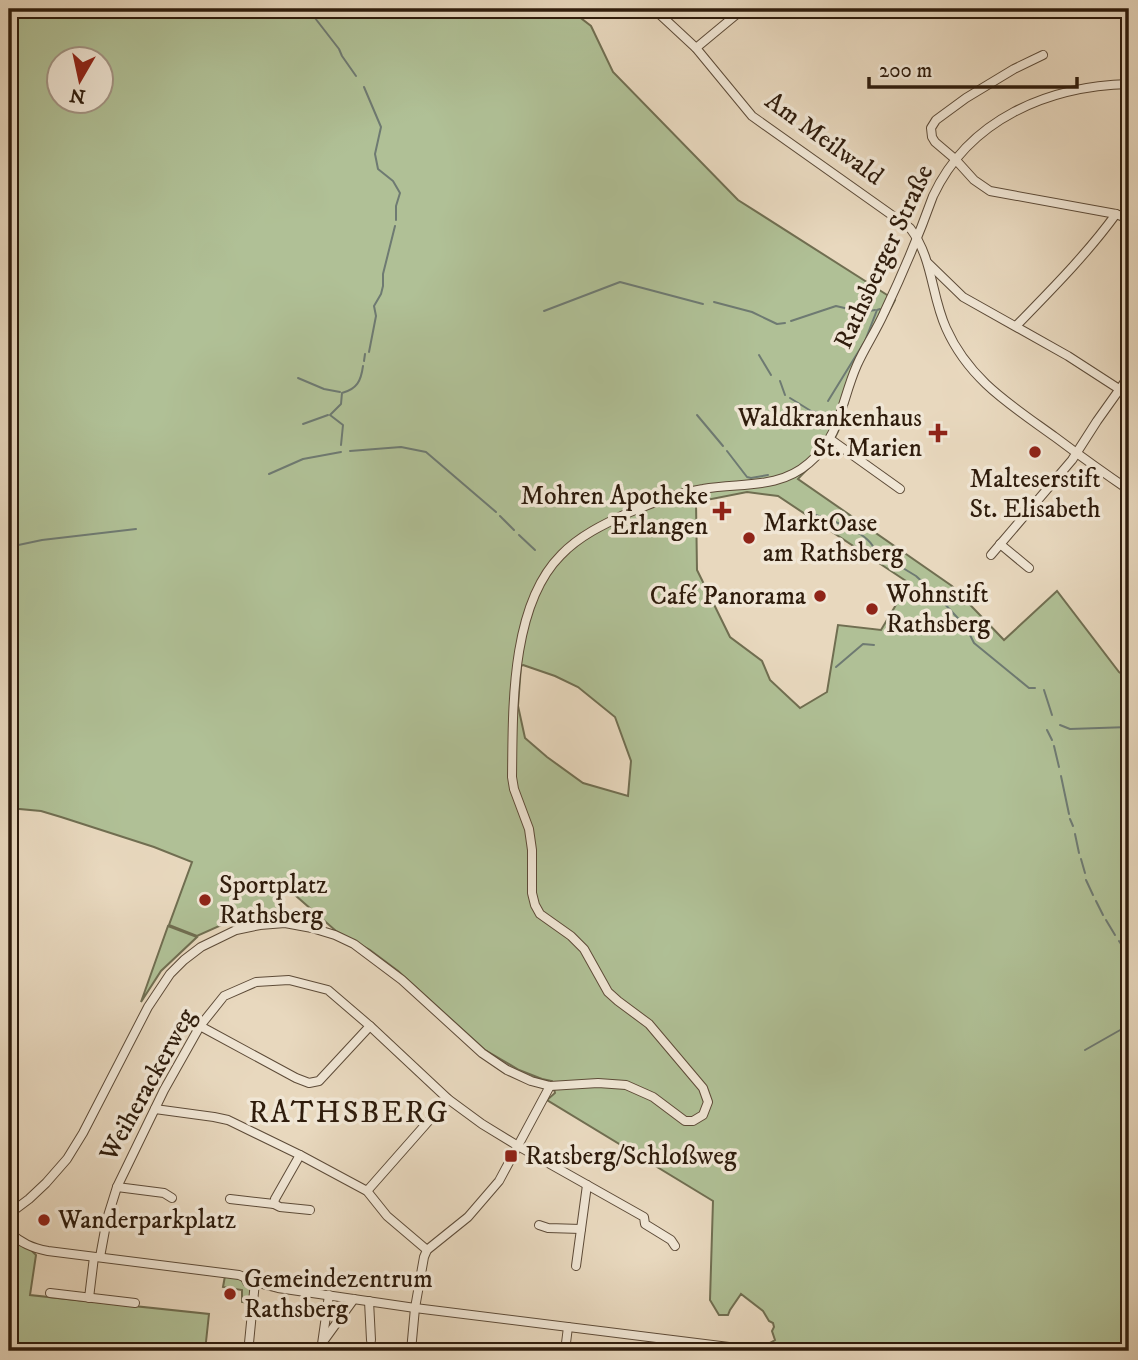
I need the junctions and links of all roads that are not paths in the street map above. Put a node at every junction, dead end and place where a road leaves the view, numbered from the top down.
1 (654, 9) edge
2 (743, 9) edge
3 (696, 48) junction
4 (1043, 55) dead end
5 (1129, 84) edge
6 (955, 159) junction
7 (1116, 214) junction
8 (1129, 219) edge
9 (917, 236) junction
10 (929, 264) junction
11 (1016, 326) junction
12 (1129, 376) edge
13 (1119, 389) junction
14 (830, 439) junction
15 (1077, 453) junction
16 (901, 489) dead end
17 (1129, 490) edge
18 (1000, 544) junction
19 (991, 555) dead end
20 (1029, 568) dead end
21 (200, 1026) junction
22 (370, 1026) junction
23 (550, 1086) junction
24 (448, 1099) junction
25 (155, 1110) junction
26 (518, 1146) junction
27 (300, 1155) junction
28 (587, 1185) junction
29 (117, 1187) junction
30 (367, 1191) junction
31 (172, 1198) dead end
32 (230, 1199) dead end
33 (274, 1204) junction
34 (310, 1210) dead end
35 (9, 1214) edge
36 (539, 1225) dead end
37 (581, 1229) junction
38 (9, 1232) edge
39 (675, 1245) dead end
40 (427, 1250) junction
41 (97, 1257) junction
42 (576, 1265) dead end
43 (255, 1282) junction
44 (50, 1293) dead end
45 (329, 1295) junction
46 (89, 1298) junction
47 (355, 1299) junction
48 (369, 1301) junction
49 (135, 1303) dead end
50 (415, 1308) junction
51 (568, 1327) junction
52 (371, 1340) dead end
53 (323, 1347) edge
54 (256, 1351) edge
55 (411, 1351) edge
56 (565, 1351) edge
57 (753, 1351) edge

1 - 3 street, Am Meilwald
2 - 3 street
3 - 9 street, Am Meilwald
4 - 6 street
5 - 6 street, Rathsberger Straße
6 - 7 street
6 - 9 street, Rathsberger Straße
7 - 8 street
7 - 11 street
9 - 10 street
9 - 14 street, Rathsberger Straße
10 - 11 street
10 - 15 street
11 - 13 street
12 - 13 street
13 - 15 street
14 - 16 street
14 - 23 street, Rathsberger Straße
15 - 17 street
15 - 18 street
18 - 19 street
18 - 20 street
21 - 22 street, Weiherackerweg
21 - 22 street
21 - 25 street, Weiherackerweg
22 - 24 street, Weiherackerweg
23 - 26 street
23 - 35 street
24 - 26 street, Weiherackerweg
24 - 30 street
25 - 27 street
25 - 29 street, Weiherackerweg
26 - 28 street, Weiherackerweg
26 - 40 street
27 - 30 street
27 - 33 street
28 - 37 street
28 - 39 street, Weiherackerweg
29 - 31 street
29 - 41 street, Weiherackerweg
30 - 40 street
32 - 33 street
33 - 34 street
36 - 37 street
37 - 42 street
38 - 41 street
40 - 50 street
41 - 43 street
41 - 46 street, Weiherackerweg
43 - 45 street
43 - 54 street
44 - 46 street
45 - 47 street
45 - 53 street
46 - 49 street
47 - 48 street
47 - 53 street
48 - 50 street
48 - 52 street
50 - 51 street
50 - 55 street
51 - 56 street
51 - 57 street

